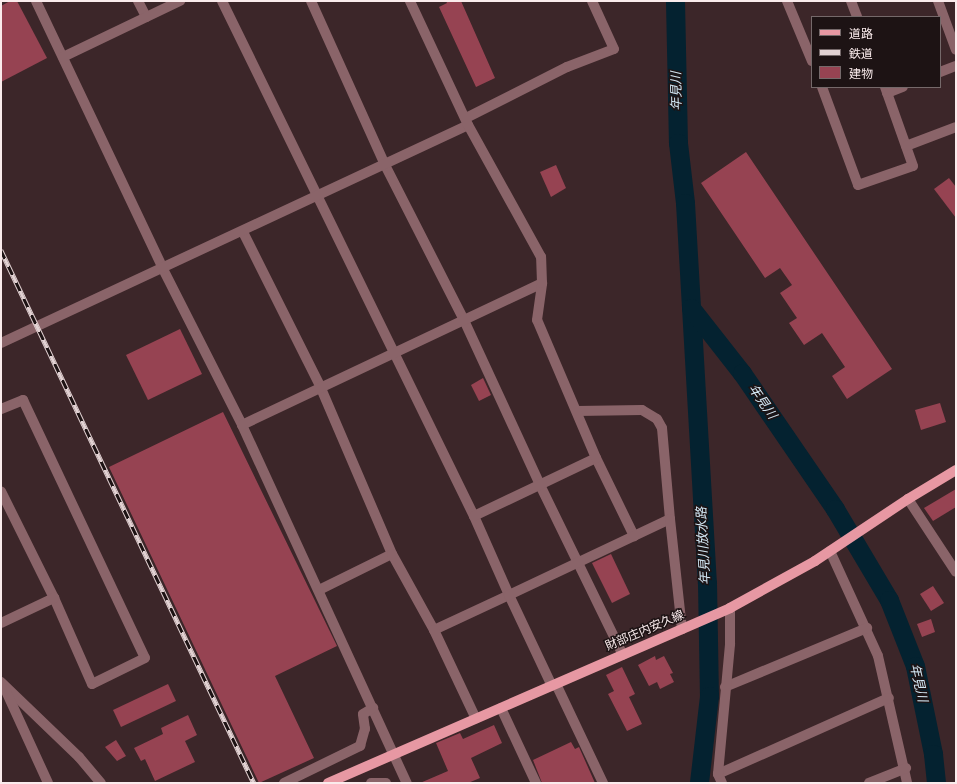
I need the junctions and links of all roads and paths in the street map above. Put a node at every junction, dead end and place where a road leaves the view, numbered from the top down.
1 (36, 1) edge
2 (138, 1) edge
3 (180, 1) edge
4 (222, 1) edge
5 (311, 1) edge
6 (410, 1) edge
7 (592, 1) edge
8 (787, 1) edge
9 (851, 1) edge
10 (938, 1) edge
11 (857, 16) edge
12 (939, 16) edge
13 (146, 17) junction
14 (941, 20) edge
15 (956, 50) edge
16 (63, 57) junction
17 (811, 59) edge
18 (956, 66) edge
19 (941, 72) edge
20 (822, 88) edge
21 (897, 88) edge
22 (886, 90) edge
23 (467, 122) junction
24 (956, 127) edge
25 (906, 146) junction
26 (385, 165) junction
27 (318, 196) junction
28 (243, 232) junction
29 (162, 269) junction
30 (542, 282) junction
31 (463, 318) junction
32 (1, 343) edge
33 (395, 351) junction
34 (320, 386) junction
35 (1, 409) edge
36 (577, 411) junction
37 (242, 425) junction
38 (596, 458) junction
39 (956, 470) edge
40 (540, 485) junction
41 (1, 491) edge
42 (908, 498) junction
43 (474, 516) junction
44 (670, 519) junction
45 (634, 536) junction
46 (833, 549) junction
47 (392, 554) junction
48 (577, 562) junction
49 (956, 572) edge
50 (319, 590) junction
51 (509, 595) junction
52 (54, 598) junction
53 (726, 610) junction
54 (1, 623) edge
55 (684, 628) junction
56 (866, 628) junction
57 (434, 630) junction
58 (623, 655) junction
59 (2, 683) edge
60 (554, 685) junction
61 (725, 687) junction
62 (889, 698) junction
63 (372, 708) junction
64 (501, 708) junction
65 (476, 719) junction
66 (394, 754) junction
67 (906, 768) junction
68 (720, 778) edge
69 (48, 783) edge
70 (101, 783) edge
71 (284, 783) edge
72 (328, 783) edge
73 (371, 783) edge
74 (386, 783) edge
75 (407, 783) edge
76 (536, 783) edge
77 (603, 783) edge
78 (869, 783) edge
79 (907, 783) edge

1 - 16 street
2 - 13 street
3 - 13 street
4 - 27 street
5 - 26 street
6 - 23 street
7 - 23 street
8 - 17 street
9 - 11 street
10 - 12 street
13 - 16 street
14 - 15 street
16 - 29 street
18 - 19 street
20 - 25 street
21 - 22 street
22 - 25 street
23 - 26 street
23 - 30 street
24 - 25 street
26 - 27 street
26 - 31 street
27 - 28 street
27 - 33 street
28 - 29 street
28 - 34 street
29 - 32 street
29 - 37 street
30 - 31 street
30 - 36 street
31 - 33 street
31 - 40 street
33 - 34 street
33 - 43 street
34 - 37 street
34 - 47 street
35 - 52 street
36 - 38 street
36 - 44 street
37 - 50 street
38 - 40 street
38 - 45 street
39 - 42 main road, 財部庄内安久線
40 - 43 street
40 - 48 street
41 - 52 street
42 - 46 main road, 財部庄内安久線
42 - 49 street
43 - 51 street
44 - 45 street
44 - 55 street
45 - 48 street
46 - 53 main road, 財部庄内安久線
46 - 56 street
47 - 50 street
47 - 57 street
48 - 51 street
48 - 58 street
50 - 63 street
51 - 57 street
51 - 60 street
52 - 54 street
53 - 55 main road, 財部庄内安久線
53 - 61 street
55 - 58 main road, 財部庄内安久線
56 - 61 street
56 - 62 street
57 - 65 street
58 - 60 main road, 財部庄内安久線
59 - 69 street
59 - 70 street
60 - 64 main road, 財部庄内安久線
60 - 77 street
61 - 68 street
62 - 67 street
62 - 68 street
63 - 66 street
63 - 71 street
64 - 65 main road, 財部庄内安久線
64 - 76 street
65 - 66 main road, 財部庄内安久線
66 - 72 main road, 財部庄内安久線
66 - 75 street
67 - 78 street
67 - 79 street
73 - 74 street

